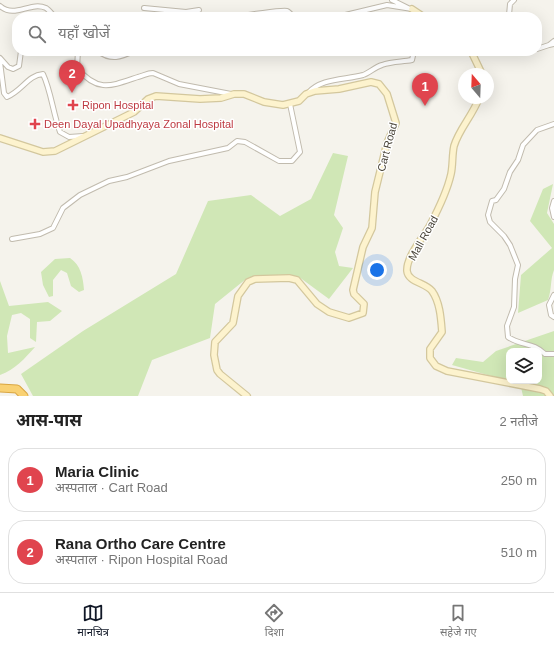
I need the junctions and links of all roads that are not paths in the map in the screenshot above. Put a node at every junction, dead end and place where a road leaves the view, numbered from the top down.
1 (392, 0) edge
2 (514, 0) edge
3 (0, 6) edge
4 (144, 8) dead end
5 (199, 10) dead end
6 (412, 10) junction
7 (51, 12) edge
8 (266, 12) edge
9 (288, 12) edge
10 (358, 12) edge
11 (415, 12) edge
12 (510, 12) edge
13 (554, 41) edge
14 (552, 44) edge
15 (542, 47) edge
16 (20, 56) edge
17 (78, 56) edge
18 (107, 56) edge
19 (121, 56) edge
20 (413, 56) edge
21 (473, 56) edge
22 (0, 58) edge
23 (0, 62) edge
24 (479, 68) edge
25 (234, 94) junction
26 (306, 94) junction
27 (290, 104) junction
28 (477, 104) edge
29 (554, 124) edge
30 (87, 135) junction
31 (0, 138) edge
32 (554, 201) edge
33 (554, 217) edge
34 (12, 239) dead end
35 (554, 295) edge
36 (554, 317) edge
37 (554, 354) edge
38 (0, 388) edge
39 (24, 396) edge
40 (247, 396) edge
41 (550, 396) edge

1 - 6 street
2 - 12 street
3 - 7 street
4 - 5 street
6 - 10 street
6 - 11 main road
8 - 9 street
13 - 14 street
14 - 15 street
16 - 22 street
17 - 25 street
18 - 19 street
20 - 26 street
21 - 24 main road
23 - 30 street
25 - 27 main road
25 - 30 main road
26 - 27 main road, Cart Road
26 - 40 main road, Cart Road
27 - 34 street
28 - 41 main road, Mall Road
29 - 37 street
30 - 31 main road
32 - 33 street
35 - 36 street
38 - 39 highway

